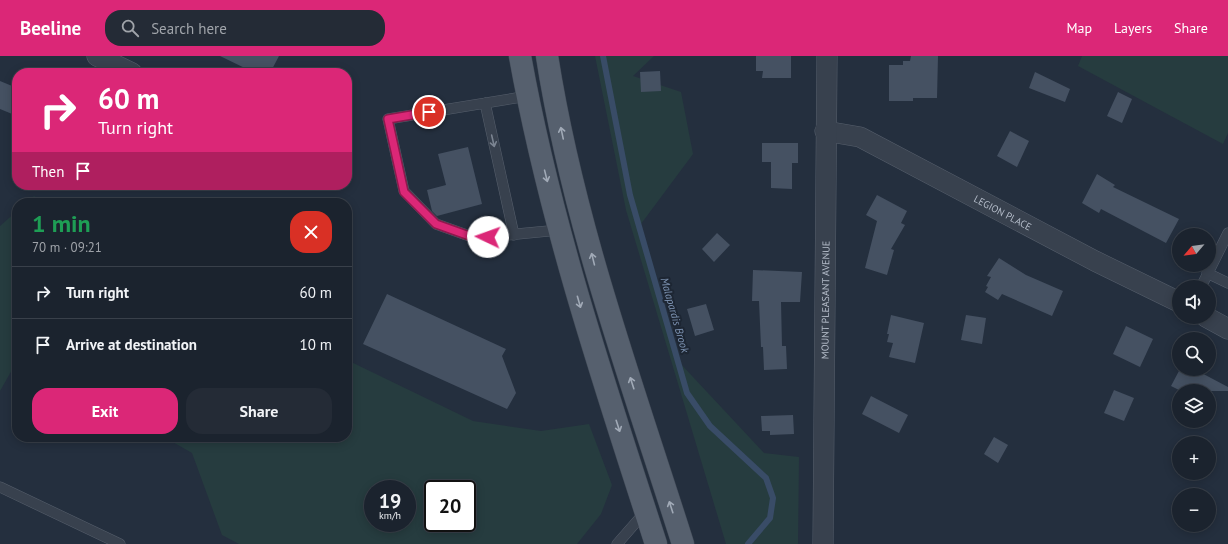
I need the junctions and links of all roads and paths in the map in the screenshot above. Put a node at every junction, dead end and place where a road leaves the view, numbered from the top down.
1 (97, 56) edge
2 (520, 56) edge
3 (547, 56) edge
4 (827, 56) edge
5 (122, 68) edge
6 (528, 96) junction
7 (484, 103) junction
8 (825, 131) junction
9 (559, 230) junction
10 (1228, 233) edge
11 (514, 234) junction
12 (1207, 273) junction
13 (1204, 280) edge
14 (1228, 283) edge
15 (1172, 299) edge
16 (1216, 322) edge
17 (1228, 329) edge
18 (0, 487) edge
19 (645, 512) junction
20 (120, 544) edge
21 (617, 544) edge
22 (656, 544) edge
23 (683, 544) edge
24 (823, 544) edge

1 - 5 street
2 - 6 main road
23 -> 3 main road
4 - 8 street, MOUNT PLEASANT AVENUE
6 - 7 lane
6 -> 9 main road
7 -> 11 lane
7 - 11 lane
8 - 15 street, LEGION PLACE
8 - 24 street, MOUNT PLEASANT AVENUE
9 - 11 lane
9 -> 19 main road
10 - 12 lane
12 - 13 lane
12 - 14 lane
16 - 17 street
18 - 20 lane
19 - 21 lane
19 - 22 main road

